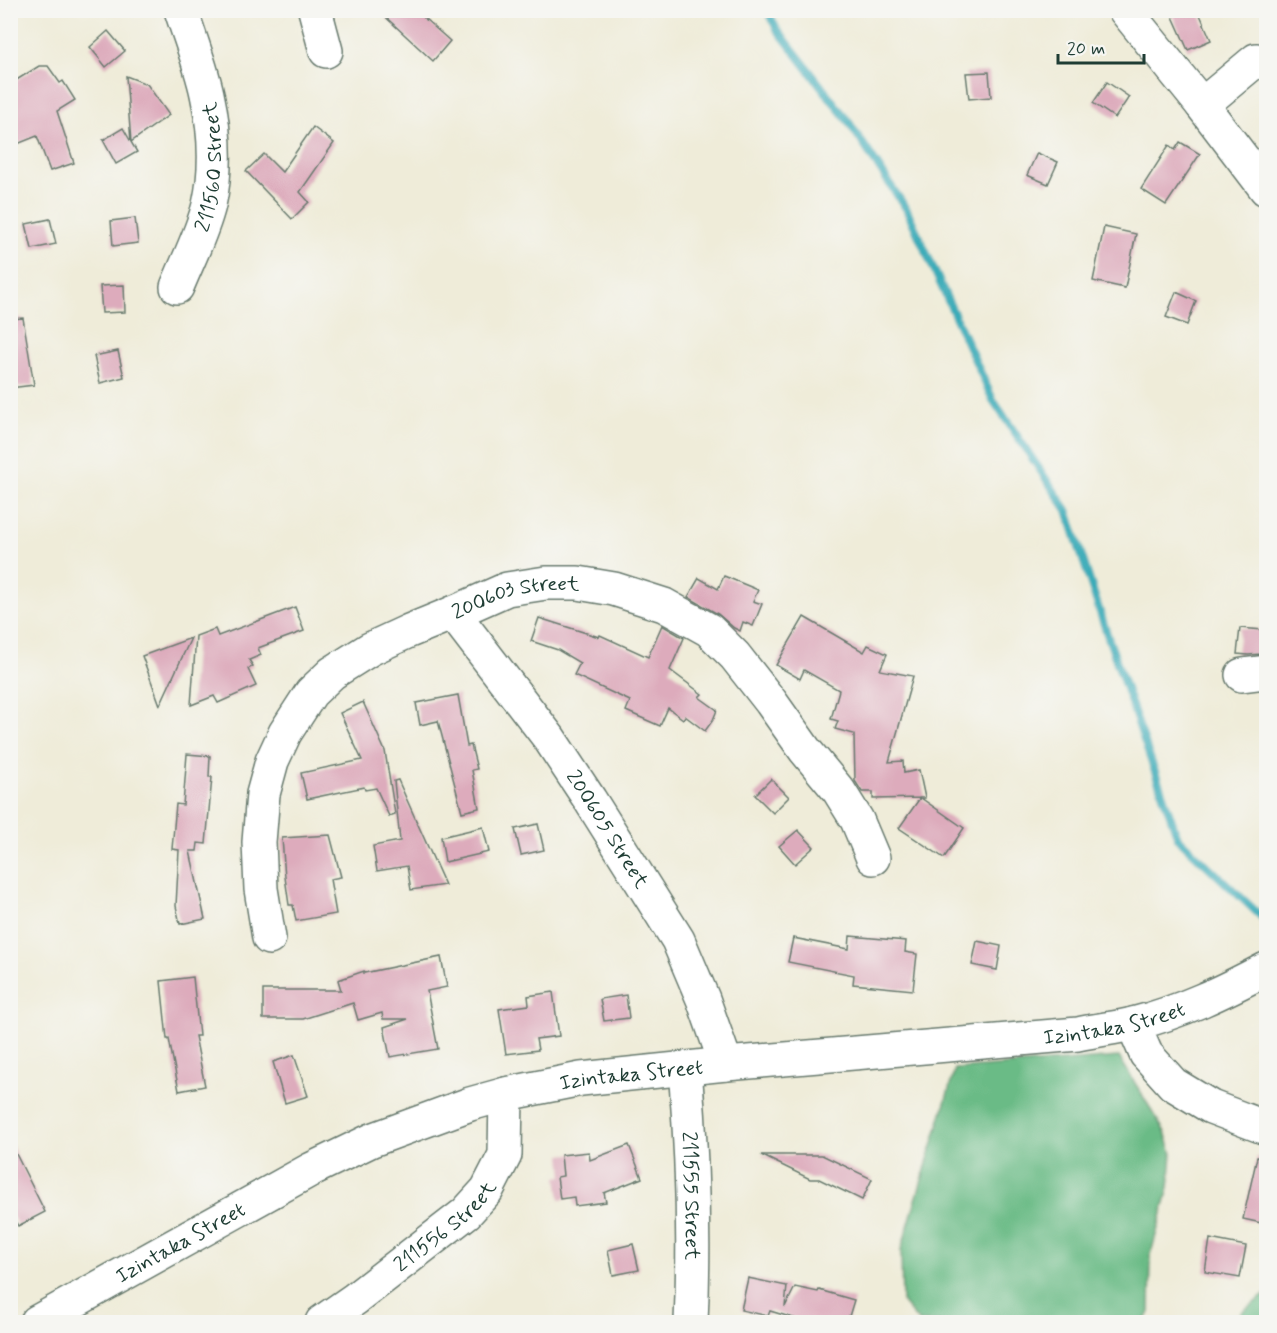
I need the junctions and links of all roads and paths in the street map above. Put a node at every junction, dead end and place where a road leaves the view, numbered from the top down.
1 (181, 10) edge
2 (315, 10) edge
3 (1125, 10) edge
4 (326, 51) dead end
5 (1256, 60) dead end
6 (1202, 105) junction
7 (1266, 189) edge
8 (177, 287) dead end
9 (453, 613) junction
10 (873, 858) dead end
11 (269, 938) dead end
12 (1266, 969) edge
13 (1133, 1024) junction
14 (726, 1064) junction
15 (685, 1068) junction
16 (506, 1095) junction
17 (1266, 1128) edge
18 (37, 1323) edge
19 (322, 1323) edge
20 (691, 1323) edge

1 - 8 street, 211560 Street
2 - 4 street
3 - 6 street
5 - 6 street
6 - 7 street
9 - 10 street, 200603 Street
9 - 11 street, 200603 Street
9 - 14 street, 200605 Street
12 - 13 street, Izintaka Street
13 - 14 street, Izintaka Street
13 - 17 street
14 - 15 street, Izintaka Street
15 - 16 street, Izintaka Street
15 - 20 street, 211555 Street
16 - 18 street, Izintaka Street
16 - 19 street, 211556 Street

